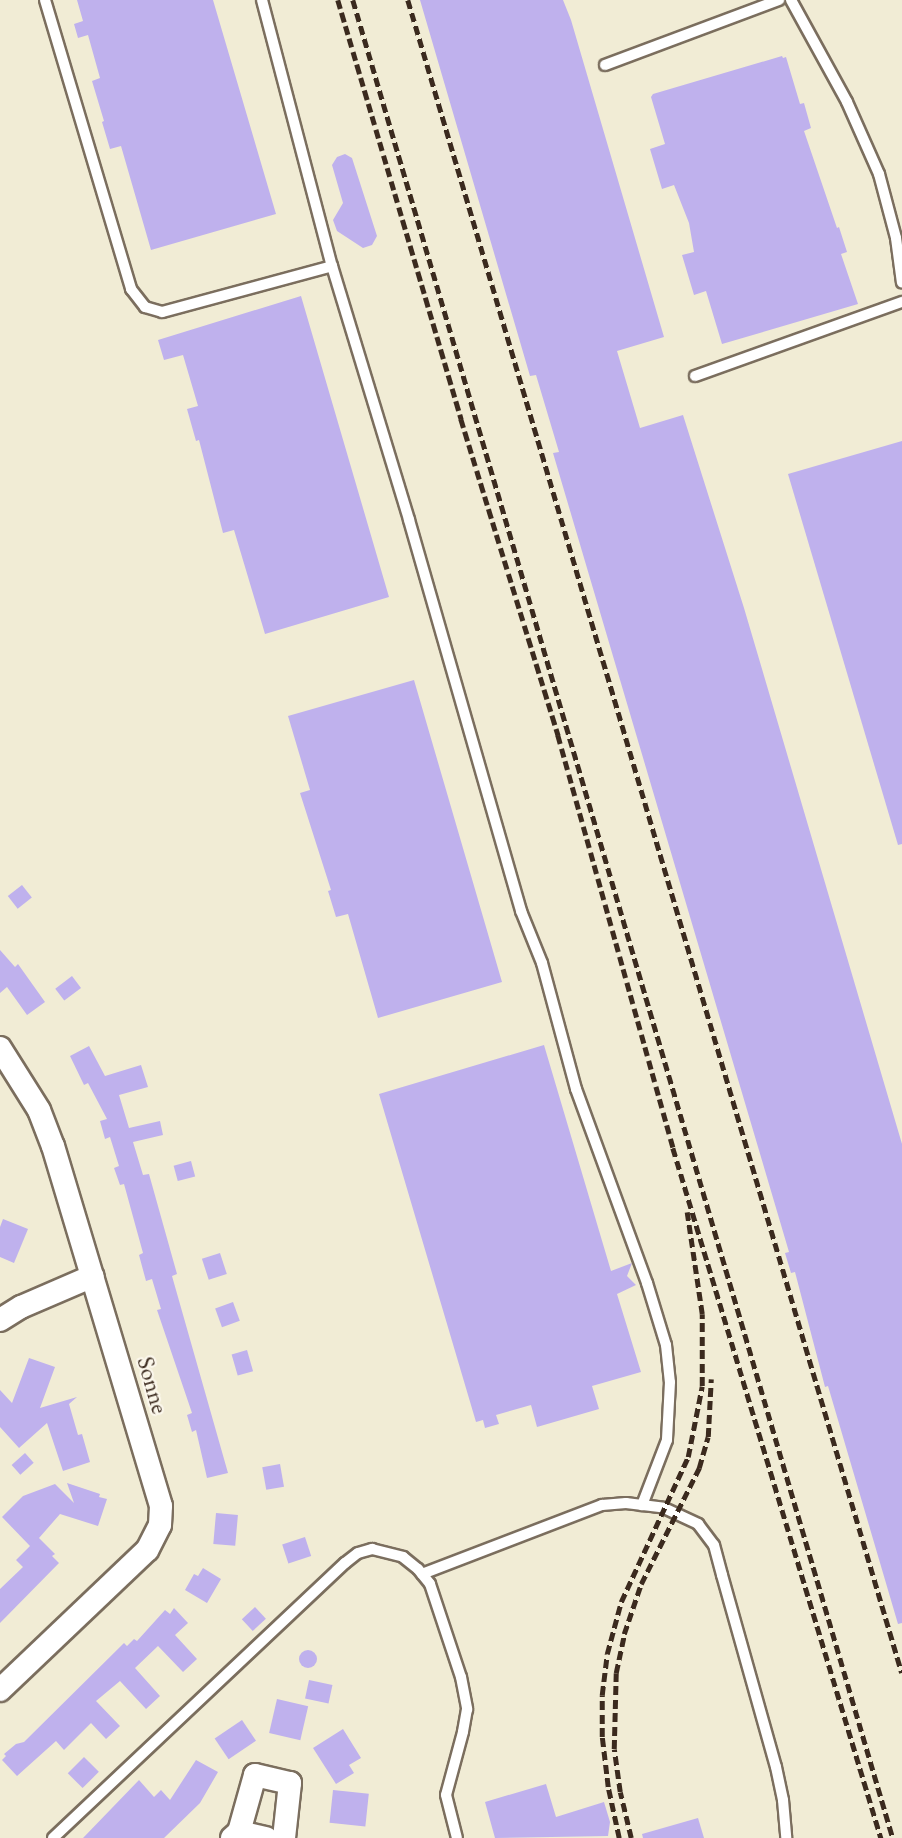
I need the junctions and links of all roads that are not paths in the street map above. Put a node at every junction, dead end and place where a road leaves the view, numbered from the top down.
1 (45, 0) edge
2 (261, 0) edge
3 (779, 0) edge
4 (791, 0) edge
5 (605, 65) dead end
6 (332, 266) junction
7 (902, 283) edge
8 (902, 302) edge
9 (695, 376) dead end
10 (0, 1048) edge
11 (93, 1276) junction
12 (0, 1320) edge
13 (642, 1504) junction
14 (422, 1574) junction
15 (0, 1690) edge
16 (236, 1835) edge
17 (53, 1838) edge
18 (266, 1838) edge
19 (284, 1838) edge
20 (457, 1838) edge
21 (786, 1838) edge

1 - 6 lane
2 - 6 lane
3 - 5 lane
4 - 7 lane
6 - 13 lane
8 - 9 lane
10 - 11 street, Sonne
11 - 12 street
11 - 15 street, Sonne
13 - 14 lane
13 - 21 lane
14 - 17 lane
14 - 20 lane
16 - 18 street
16 - 19 street

